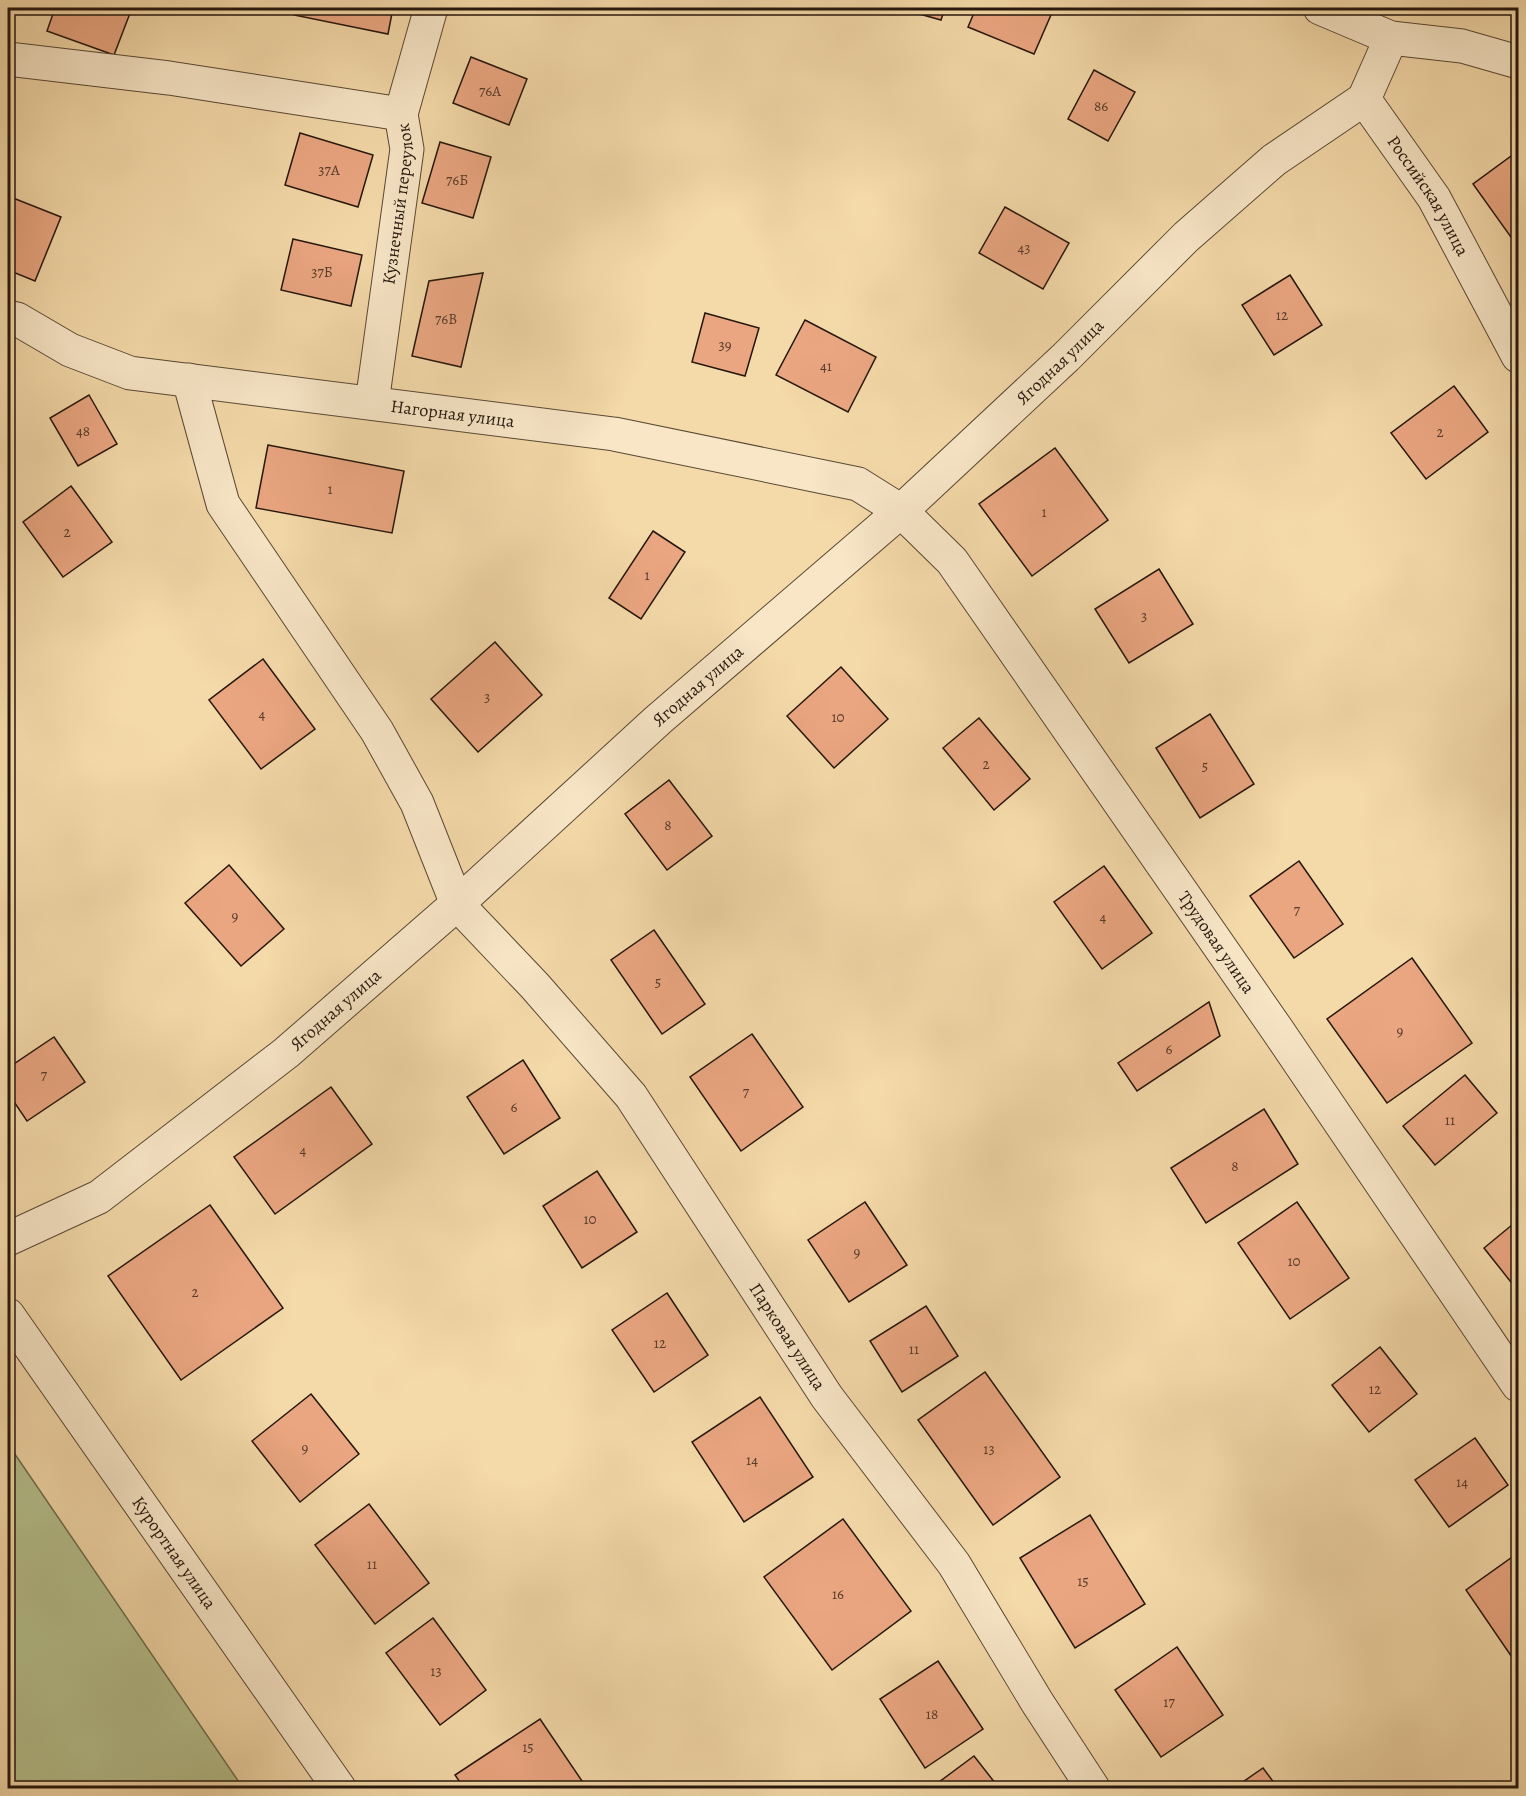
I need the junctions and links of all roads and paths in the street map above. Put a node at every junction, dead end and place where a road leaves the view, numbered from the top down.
1 (431, 8) edge
2 (1320, 8) edge
3 (1391, 38) junction
4 (8, 59) edge
5 (1518, 62) edge
6 (1364, 99) junction
7 (401, 114) junction
8 (8, 317) edge
9 (1518, 356) edge
10 (189, 380) junction
11 (372, 403) junction
12 (901, 511) junction
13 (457, 904) junction
14 (8, 1239) edge
15 (8, 1315) edge
16 (1518, 1385) edge
17 (339, 1788) edge
18 (1093, 1788) edge

1 - 7 street, Кузнечный переулок
2 - 3 street
3 - 5 street
3 - 6 street
4 - 7 street
6 - 9 street, Российская улица
6 - 12 street, Ягодная улица
7 - 11 street, Кузнечный переулок
8 - 10 street, Нагорная улица
10 - 11 street, Нагорная улица
10 - 13 street
11 - 12 street, Нагорная улица
12 - 13 street, Ягодная улица
12 - 16 street, Трудовая улица
13 - 14 street, Ягодная улица
13 - 18 street, Парковая улица
15 - 17 street, Курортная улица

